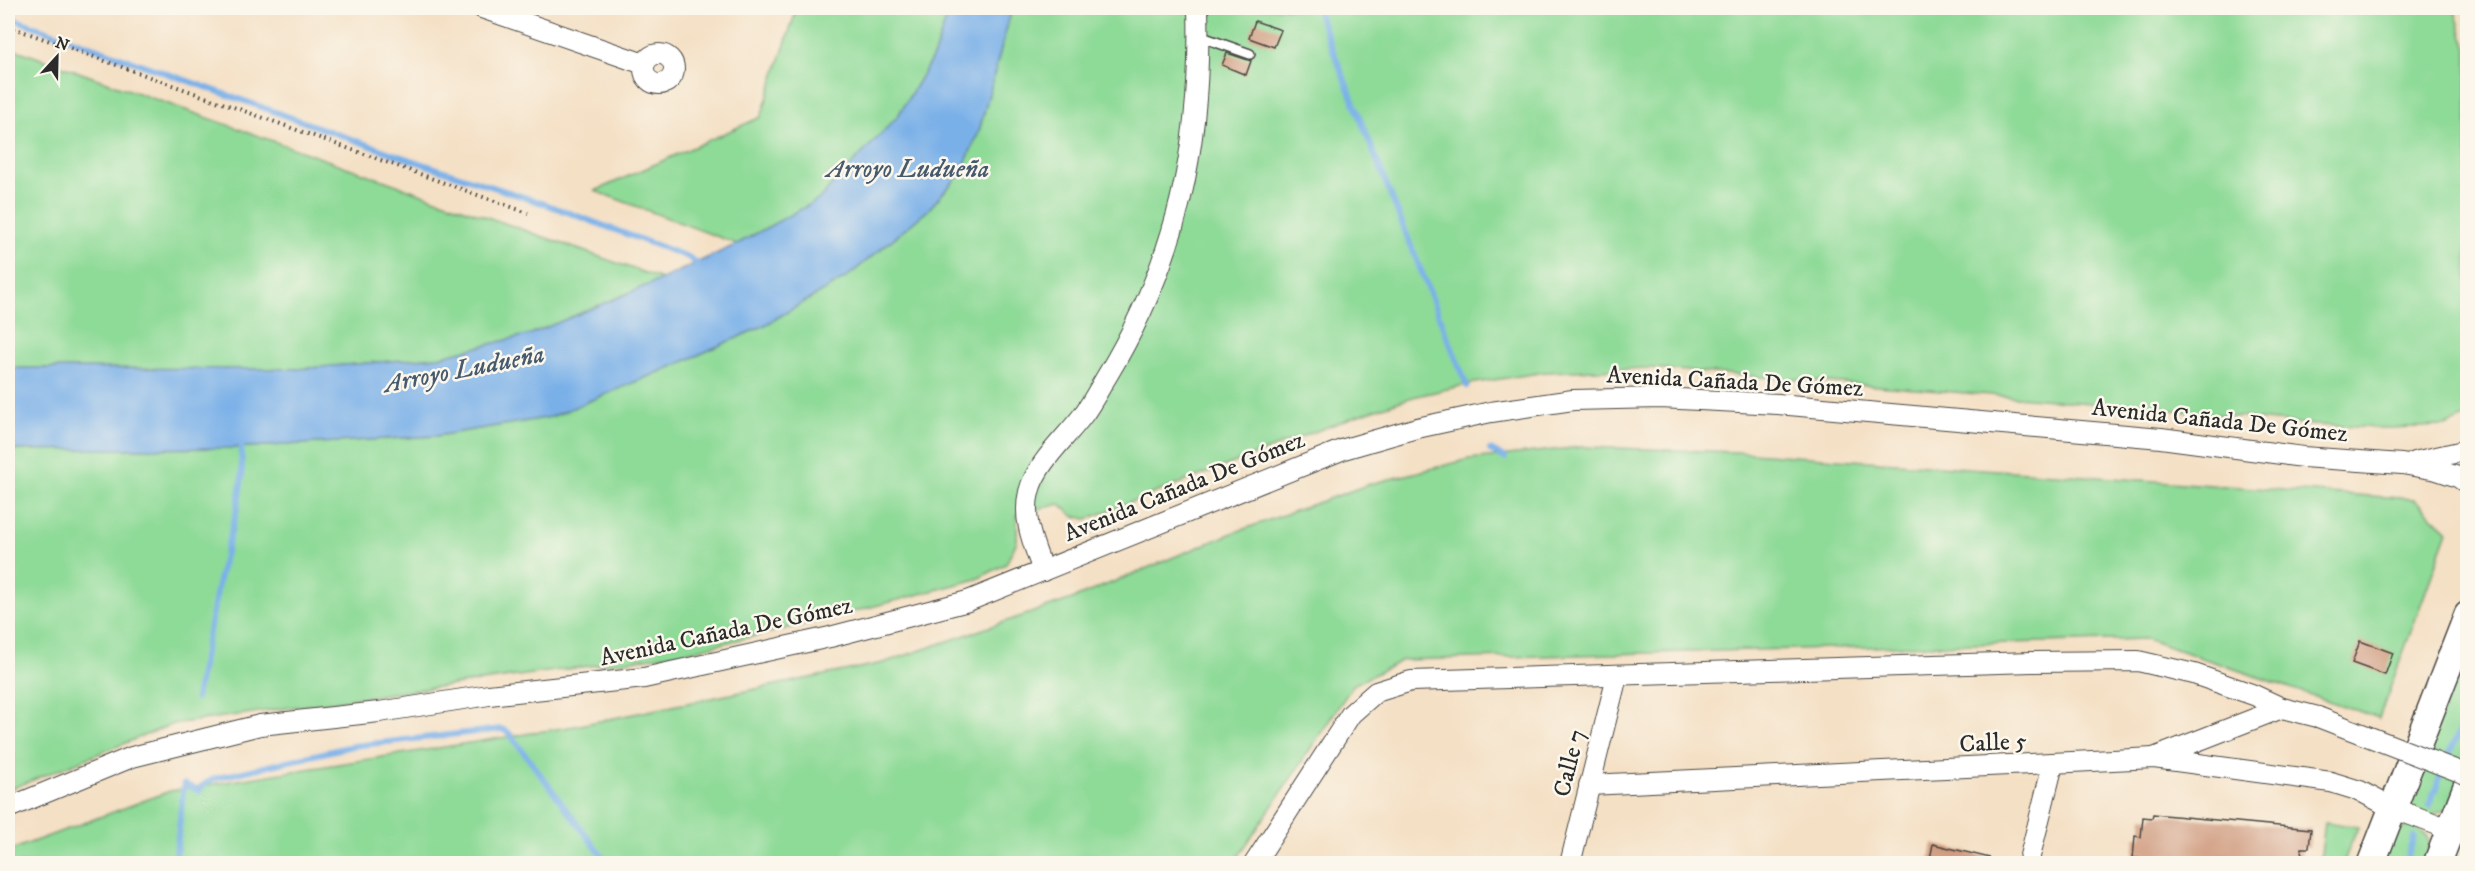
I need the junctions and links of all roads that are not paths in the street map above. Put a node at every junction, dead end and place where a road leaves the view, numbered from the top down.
1 (482, 8) edge
2 (1198, 8) edge
3 (1198, 36) junction
4 (1250, 54) dead end
5 (644, 64) dead end
6 (2468, 450) edge
7 (2402, 464) junction
8 (2468, 484) edge
9 (1043, 571) junction
10 (2465, 632) edge
11 (1617, 676) junction
12 (2282, 708) junction
13 (2154, 758) junction
14 (2053, 764) junction
15 (2468, 775) edge
16 (2468, 784) edge
17 (1589, 785) junction
18 (8, 808) edge
19 (2392, 808) junction
20 (2459, 833) edge
21 (1254, 864) edge
22 (1570, 864) edge
23 (2028, 864) edge
24 (2371, 864) edge
25 (2438, 864) edge

1 - 5 street
2 - 3 street
3 - 4 lane
3 - 9 street
6 - 7 street, Avenida Cañada De Gómez
7 - 8 street, Avenida Cañada De Gómez
7 - 9 street, Avenida Cañada De Gómez
9 - 18 street, Avenida Cañada De Gómez
10 - 19 main road
11 - 12 street
11 - 17 street, Calle 7
11 - 21 street
12 - 13 street
12 - 15 street, bridge
13 - 14 street, Calle 5
13 - 19 street, Calle 5
14 - 17 street, Calle 5
14 - 23 street
16 - 20 main road
17 - 22 street, Calle 7
19 - 20 street, Calle 5
19 - 24 main road
20 - 25 main road

